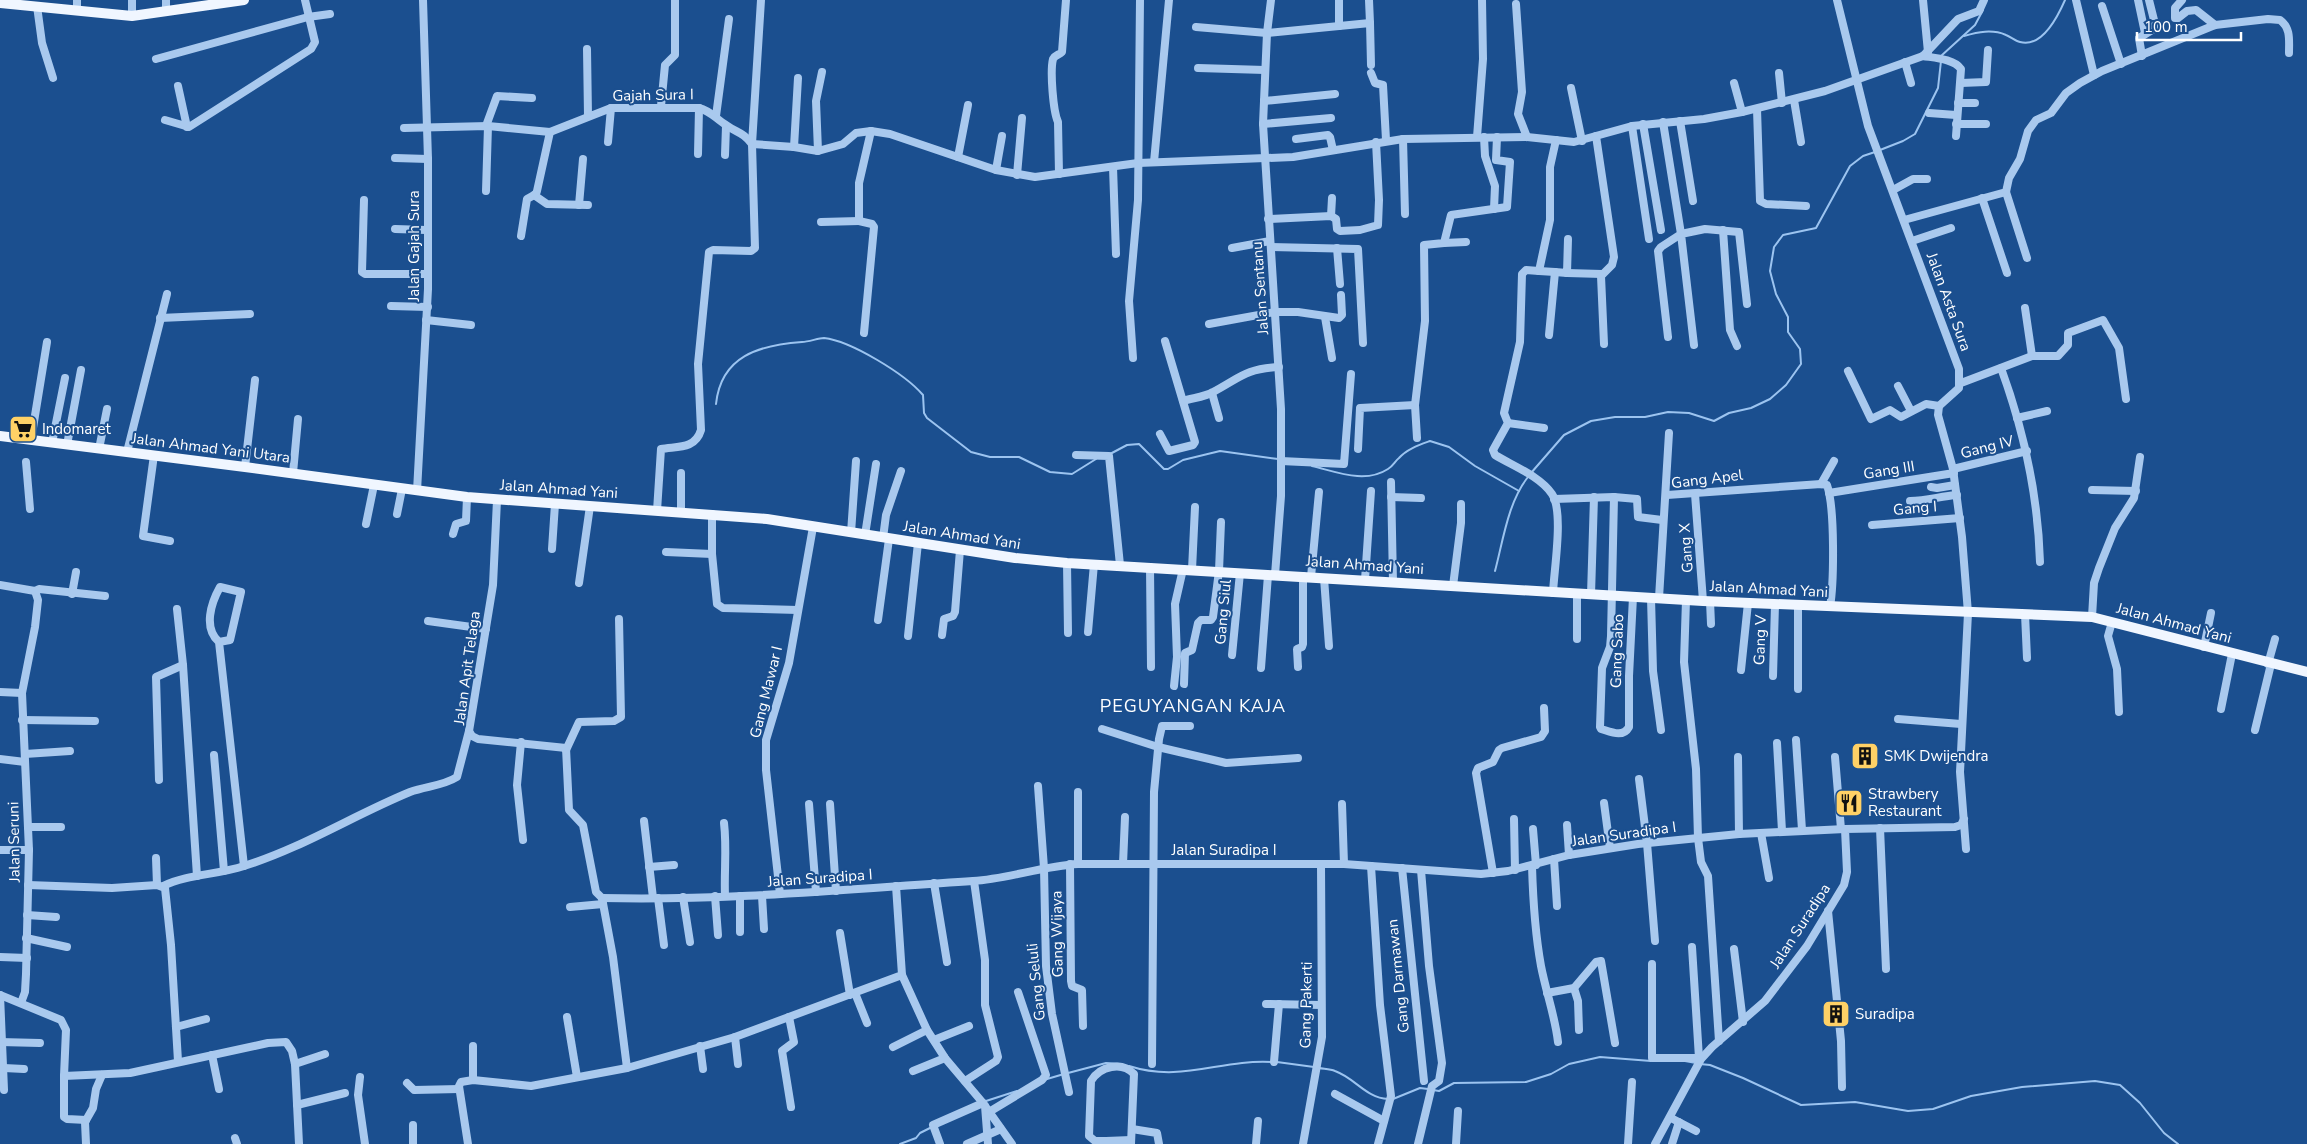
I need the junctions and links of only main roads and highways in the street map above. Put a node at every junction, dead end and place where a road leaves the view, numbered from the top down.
1 (240, 0) edge
2 (5, 2) edge
3 (217, 2) edge
4 (192, 4) edge
5 (77, 5) edge
6 (166, 5) edge
7 (0, 436) edge
8 (417, 491) joint
9 (2307, 672) edge

1 - 3 main road
2 - 5 main road
3 - 4 main road
4 - 6 main road
5 - 6 main road
7 - 8 main road, Jalan Ahmad Yani Utara
8 - 9 main road, Jalan Ahmad Yani

